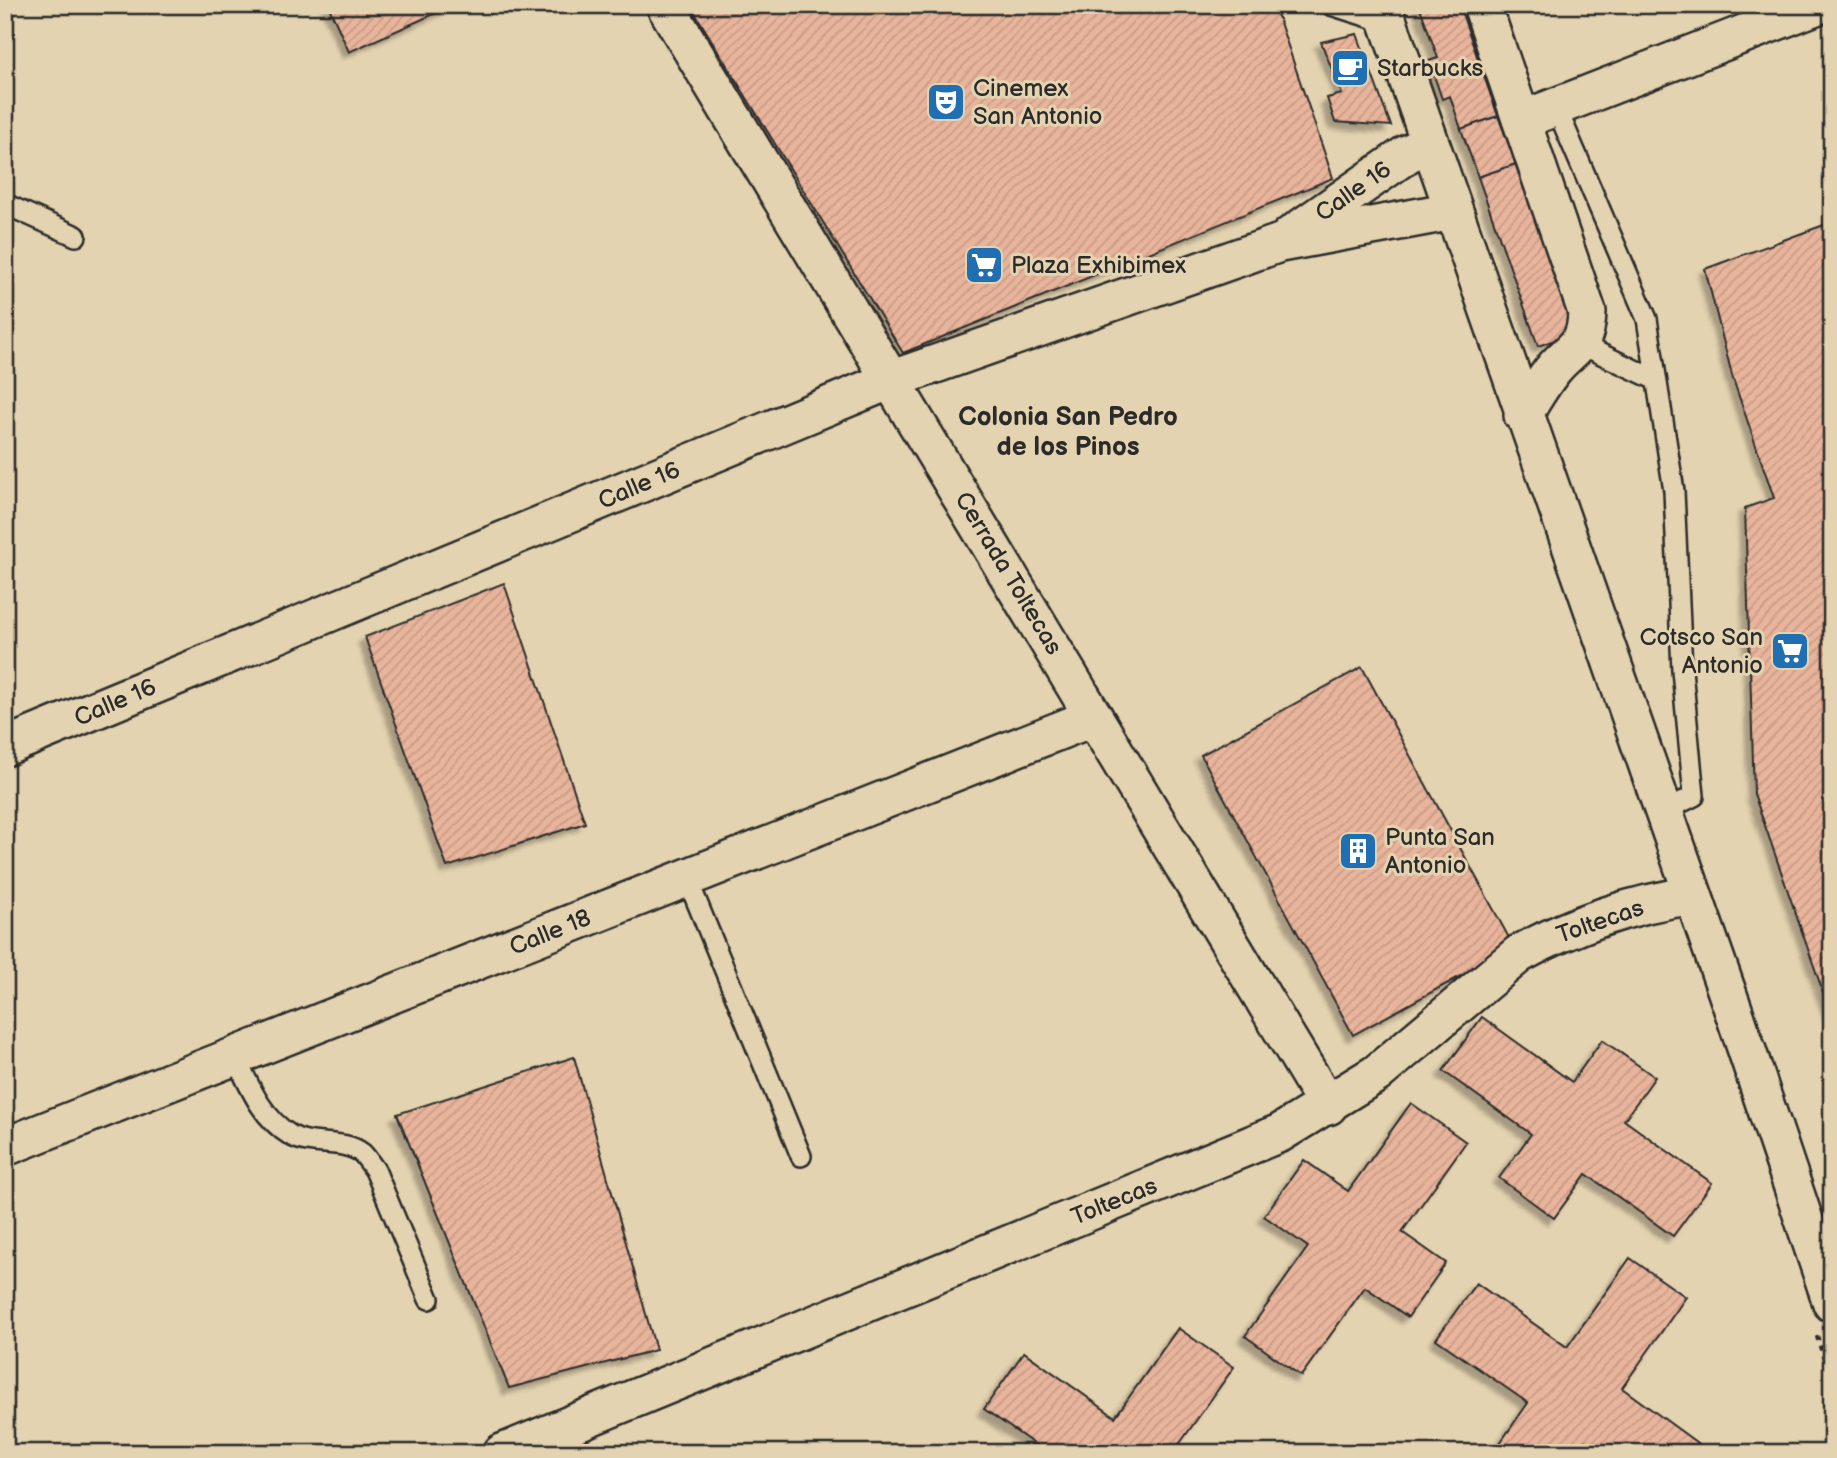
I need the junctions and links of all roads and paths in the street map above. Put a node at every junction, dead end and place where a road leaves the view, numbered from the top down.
1 (665, 5) edge
2 (1331, 5) edge
3 (1482, 5) edge
4 (1818, 5) edge
5 (1385, 14) edge
6 (1556, 107) junction
7 (1522, 120) junction
8 (1429, 144) junction
9 (5, 204) edge
10 (1453, 211) junction
11 (76, 236) dead end
12 (1280, 243) junction
13 (1502, 352) junction
14 (1567, 356) junction
15 (893, 379) junction
16 (1656, 380) junction
17 (1523, 415) junction
18 (1094, 717) junction
19 (5, 747) edge
20 (1662, 812) junction
21 (687, 878) junction
22 (1691, 895) junction
23 (235, 1056) junction
24 (1328, 1106) junction
25 (5, 1147) edge
26 (801, 1156) dead end
27 (429, 1298) dead end
28 (1832, 1303) edge
29 (502, 1453) edge

1 - 15 street, Cerrada Toltecas
2 - 5 lane
3 - 7 street
4 - 6 street
5 - 8 street
6 - 7 street
6 - 16 lane
7 - 14 street
8 - 10 street
8 - 12 street, Calle 16
9 - 11 lane
10 - 12 street, Calle 16
10 - 13 street
12 - 15 street, Calle 16
13 - 14 street
13 - 17 street
14 - 16 lane
14 - 17 street
15 - 18 street, Cerrada Toltecas
15 - 19 street, Calle 16
16 - 20 lane
17 - 20 street
18 - 21 street, Calle 18
18 - 24 street, Cerrada Toltecas
20 - 22 street
21 - 23 street, Calle 18
21 - 26 lane
22 - 24 street, Toltecas
22 - 28 street
23 - 25 street, Calle 18
23 - 27 lane
24 - 29 street, Toltecas

